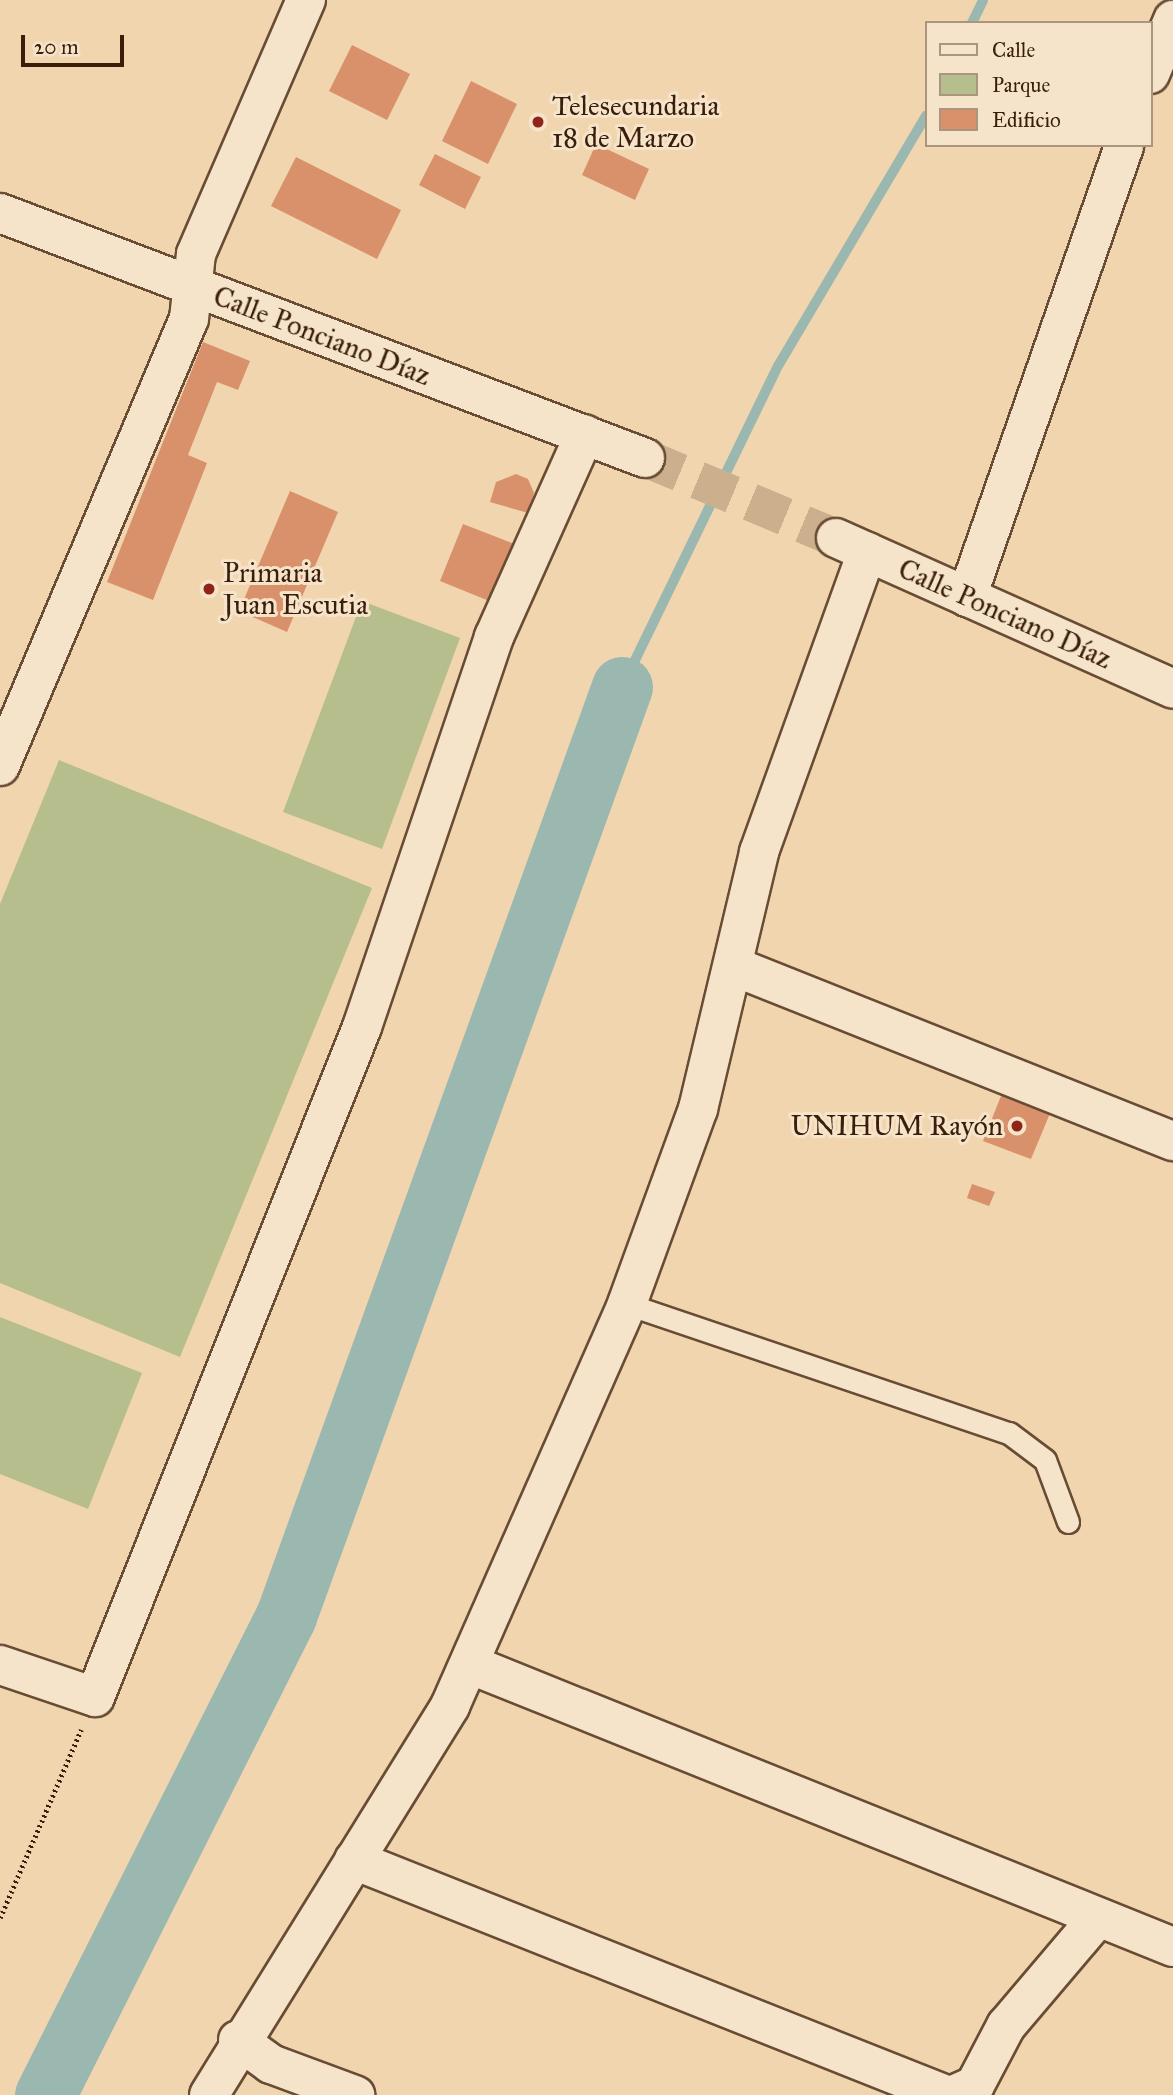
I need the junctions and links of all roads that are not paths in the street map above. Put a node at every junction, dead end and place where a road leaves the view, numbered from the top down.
1 (306, 0) edge
2 (1173, 20) edge
3 (1152, 69) edge
4 (1123, 147) edge
5 (0, 213) edge
6 (189, 286) junction
7 (584, 434) junction
8 (645, 458) tunnel mouth
9 (967, 597) junction
10 (1173, 689) edge
11 (0, 766) edge
12 (733, 966) junction
13 (1173, 1140) edge
14 (627, 1304) junction
15 (1068, 1522) dead end
16 (469, 1664) junction
17 (0, 1665) edge
18 (354, 1860) junction
19 (1095, 1920) junction
20 (1173, 1947) edge
21 (238, 2040) junction
22 (209, 2095) edge
23 (355, 2095) edge
24 (946, 2095) edge
25 (953, 2095) edge

1 - 6 street
2 - 3 street
4 - 9 street
5 - 6 street, Calle Ponciano Díaz
6 - 7 street, Calle Ponciano Díaz
6 - 11 street
7 - 8 street, Calle Ponciano Díaz
7 - 17 street
9 - 10 street, Calle Ponciano Díaz
9 - 12 street, Calle Ponciano Díaz
12 - 13 street
12 - 14 street
14 - 15 lane
14 - 16 street
16 - 18 street
16 - 19 street
18 - 21 street
18 - 24 street
19 - 20 street
19 - 25 street
21 - 22 street
21 - 23 street

